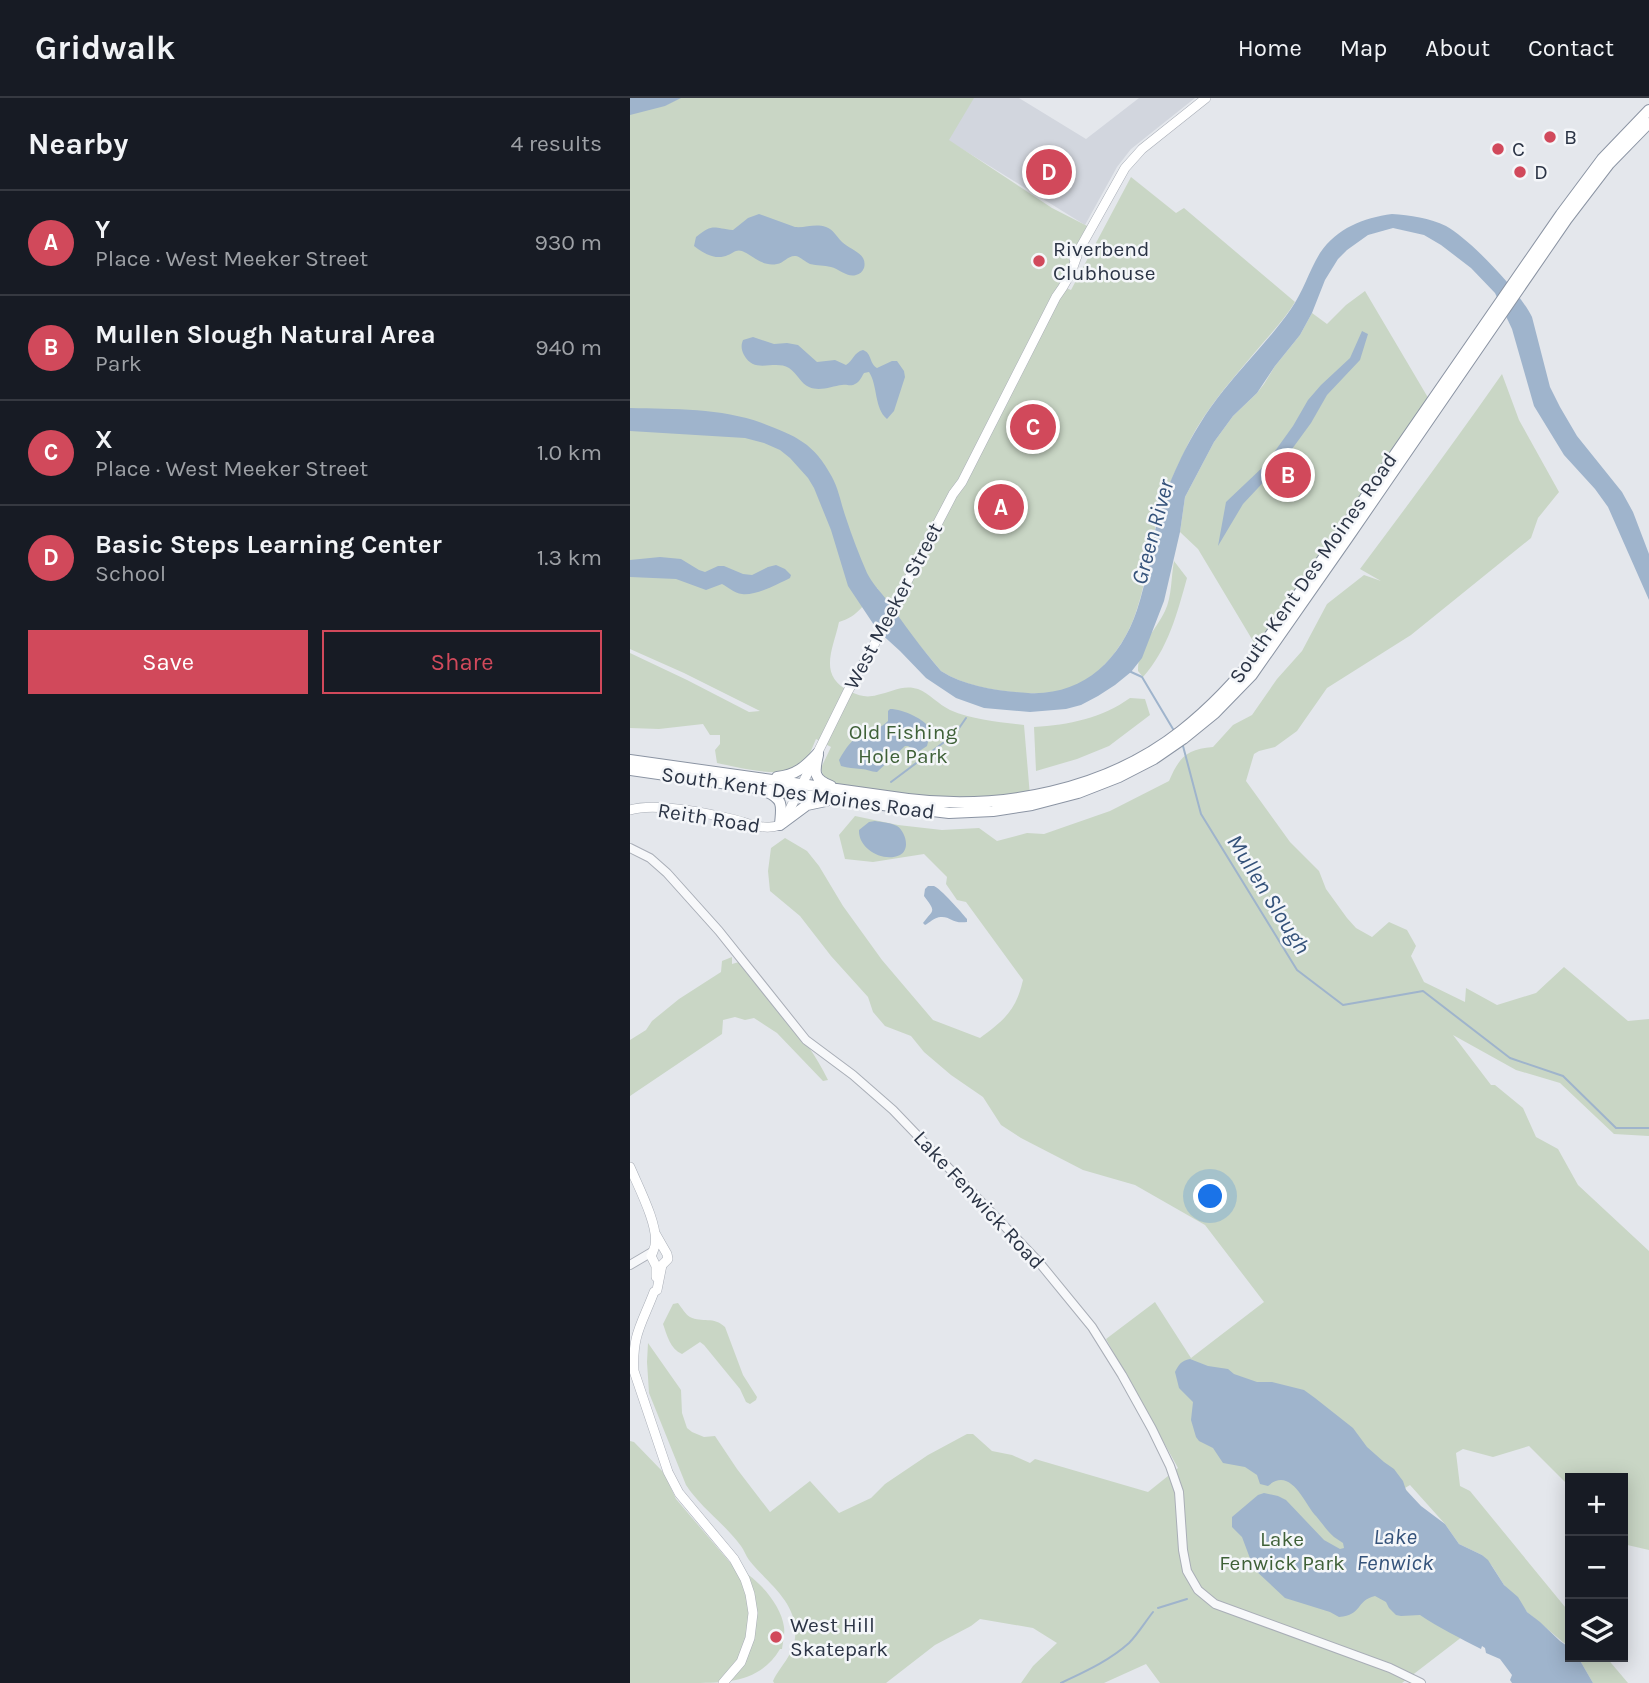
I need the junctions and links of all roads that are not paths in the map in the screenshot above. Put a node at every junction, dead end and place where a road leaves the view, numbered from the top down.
1 (1206, 98) edge
2 (1649, 110) edge
3 (1649, 123) edge
4 (1530, 267) junction
5 (1008, 390) junction
6 (953, 494) junction
7 (818, 753) junction
8 (630, 760) edge
9 (630, 770) edge
10 (758, 783) junction
11 (800, 789) junction
12 (835, 794) junction
13 (630, 812) edge
14 (780, 825) junction
15 (630, 848) edge
16 (630, 1167) edge
17 (658, 1255) junction
18 (630, 1265) edge
19 (723, 1683) edge
20 (1421, 1683) edge

1 - 5 main road, West Meeker Street
2 - 4 highway, South Kent Des Moines Road
3 - 4 highway, South Kent Des Moines Road
4 - 12 highway, South Kent Des Moines Road
5 - 6 main road, West Meeker Street
5 - 6 main road, West Meeker Street
6 - 7 main road, West Meeker Street
7 - 10 highway
7 - 11 main road, West Meeker Street
7 - 12 highway
8 - 10 highway, South Kent Des Moines Road
9 - 10 highway, South Kent Des Moines Road
10 - 11 highway, South Kent Des Moines Road
10 - 14 highway
11 - 12 highway, South Kent Des Moines Road
11 - 14 main road, Reith Road
12 - 14 highway
13 - 14 main road, Reith Road
15 - 20 street, Lake Fenwick Road
16 - 17 main road
17 - 18 street
17 - 19 main road

